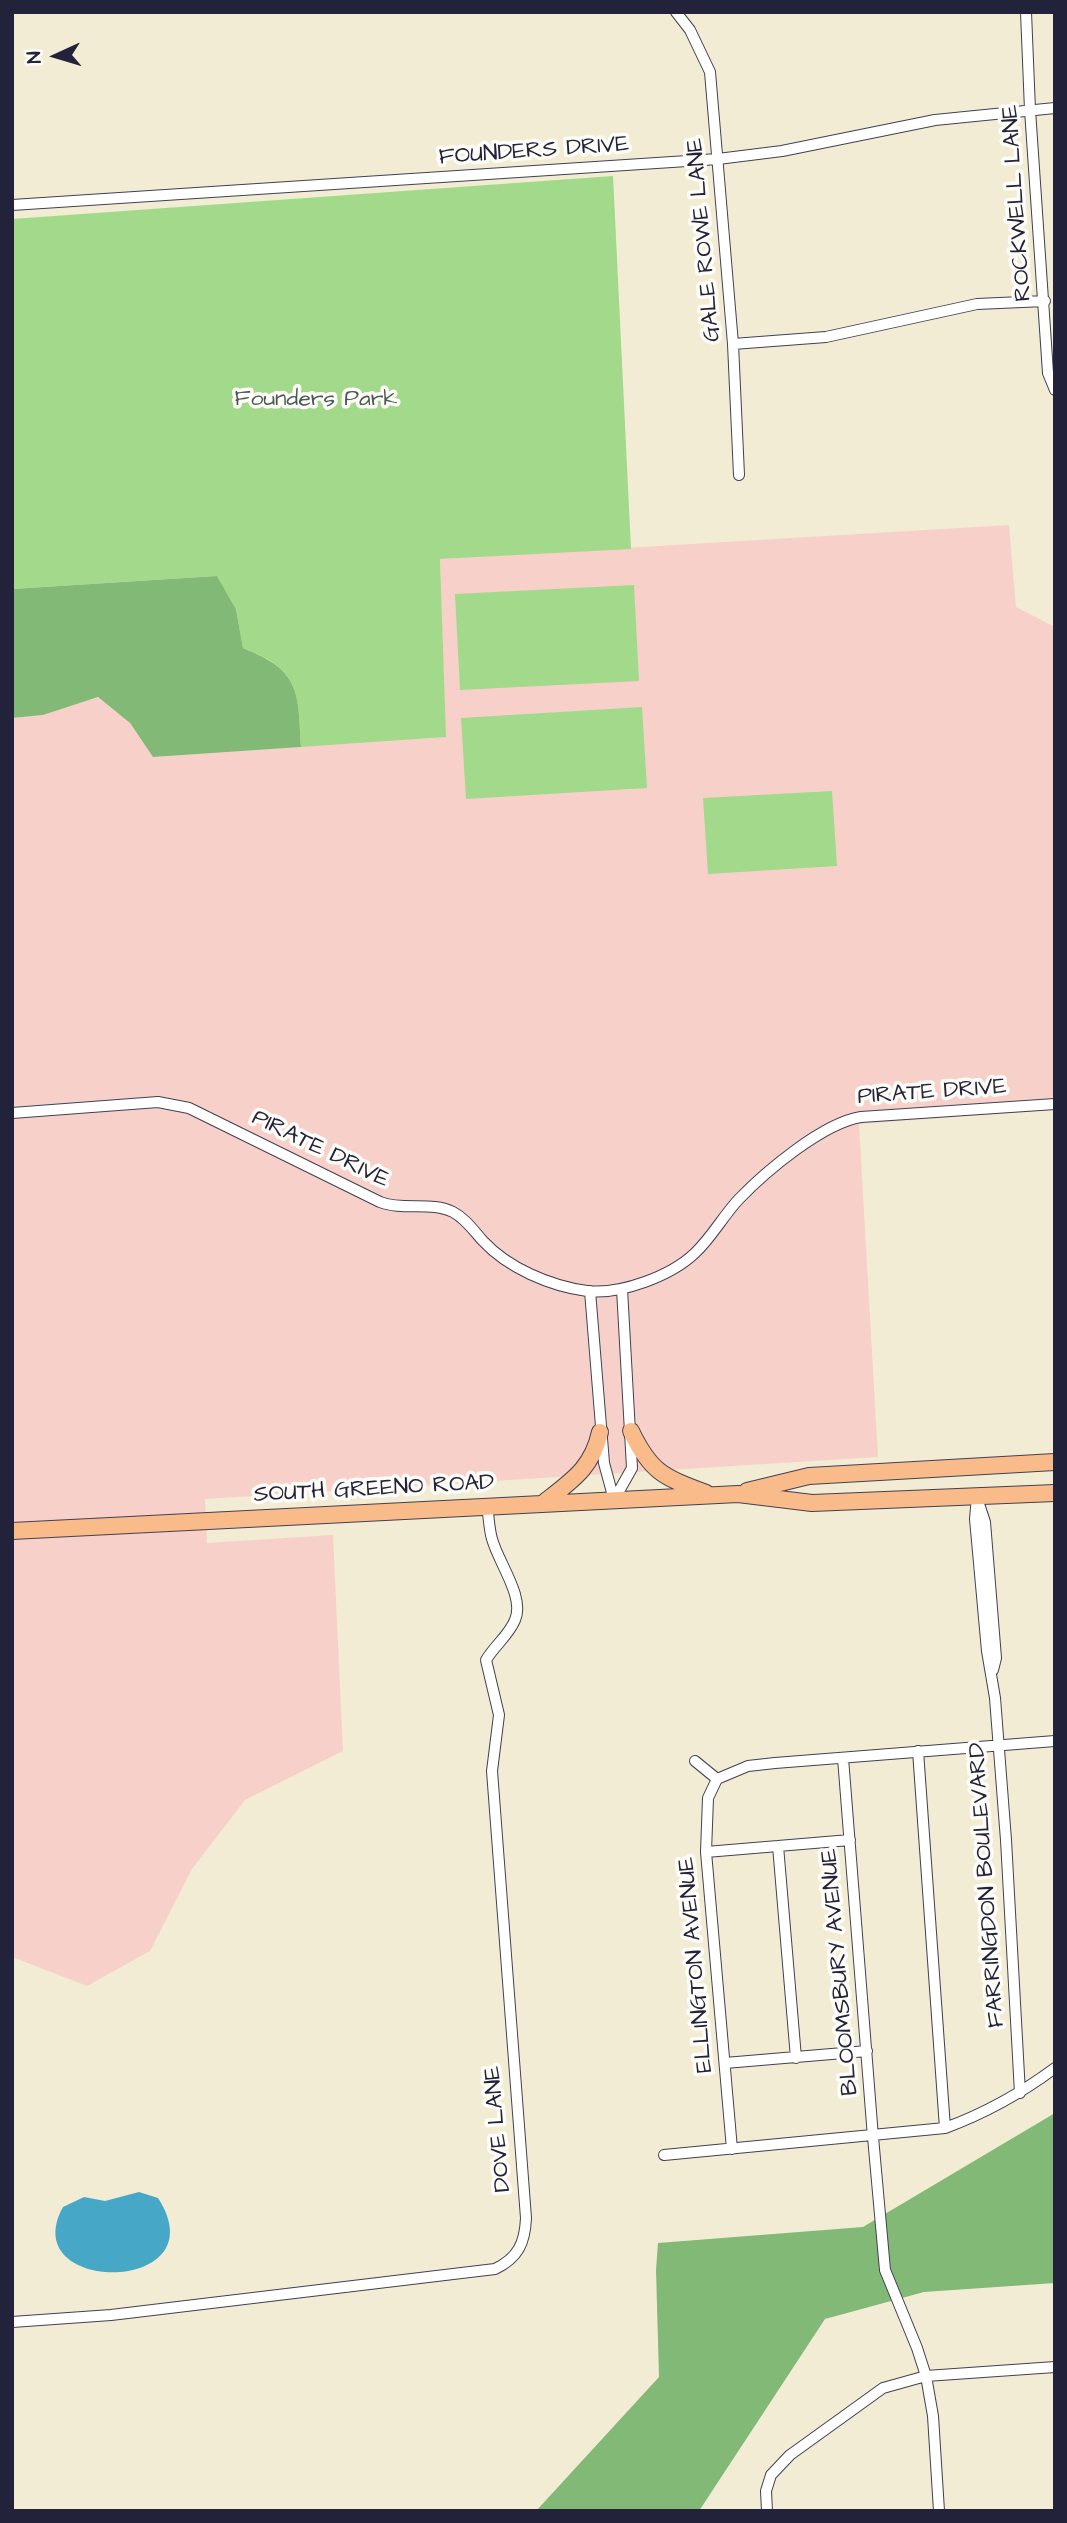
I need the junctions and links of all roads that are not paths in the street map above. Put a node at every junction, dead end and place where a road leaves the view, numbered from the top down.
1 (676, 12) edge
2 (1026, 12) edge
3 (1055, 108) edge
4 (1030, 110) junction
5 (718, 159) junction
6 (12, 205) edge
7 (1045, 301) junction
8 (733, 344) junction
9 (1055, 390) edge
10 (739, 475) dead end
11 (1055, 1104) edge
12 (12, 1113) edge
13 (622, 1289) junction
14 (590, 1292) junction
15 (600, 1432) junction
16 (631, 1432) junction
17 (1055, 1462) edge
18 (1055, 1493) edge
19 (738, 1494) junction
20 (711, 1495) junction
21 (977, 1497) junction
22 (614, 1500) junction
23 (542, 1504) junction
24 (487, 1507) junction
25 (12, 1531) edge
26 (1055, 1741) edge
27 (997, 1743) junction
28 (919, 1751) junction
29 (843, 1758) junction
30 (695, 1761) dead end
31 (717, 1779) junction
32 (849, 1840) junction
33 (778, 1846) junction
34 (706, 1852) junction
35 (867, 2051) junction
36 (796, 2058) junction
37 (724, 2063) junction
38 (1055, 2068) edge
39 (1020, 2093) junction
40 (945, 2128) junction
41 (873, 2137) junction
42 (732, 2149) junction
43 (664, 2155) dead end
44 (12, 2322) edge
45 (1055, 2367) edge
46 (926, 2376) junction
47 (767, 2511) edge
48 (939, 2511) edge

1 - 5 street, GALE ROWE LANE
2 - 4 street, ROCKWELL LANE
3 - 4 street, FOUNDERS DRIVE
4 - 5 street, FOUNDERS DRIVE
4 - 7 street, ROCKWELL LANE
5 - 6 street, FOUNDERS DRIVE
5 - 8 street, GALE ROWE LANE
7 - 8 street
7 - 9 street, ROCKWELL LANE
8 - 10 street, GALE ROWE LANE
11 - 13 street, PIRATE DRIVE
12 - 14 street, PIRATE DRIVE
13 - 14 street, PIRATE DRIVE
13 - 16 street
14 - 15 street
15 - 22 street
15 - 23 main road
16 - 20 main road
16 - 22 street
17 - 19 main road, SOUTH GREENO ROAD
18 - 21 main road, SOUTH GREENO ROAD
19 - 20 main road, SOUTH GREENO ROAD
19 - 21 main road, SOUTH GREENO ROAD
20 - 22 main road, SOUTH GREENO ROAD
21 - 27 street, FARRINGDON BOULEVARD
22 - 23 main road, SOUTH GREENO ROAD
23 - 24 main road, SOUTH GREENO ROAD
24 - 25 main road, SOUTH GREENO ROAD
24 - 44 street, DOVE LANE
26 - 27 street
27 - 28 street
27 - 39 street, FARRINGDON BOULEVARD
28 - 29 street
28 - 40 street
29 - 31 street
29 - 32 street, BLOOMSBURY AVENUE
30 - 31 street
31 - 34 street, ELLINGTON AVENUE
32 - 33 street
32 - 35 street, BLOOMSBURY AVENUE
33 - 34 street
33 - 36 street
34 - 37 street, ELLINGTON AVENUE
35 - 36 street
35 - 41 street, BLOOMSBURY AVENUE
36 - 37 street
37 - 42 street, ELLINGTON AVENUE
38 - 39 street
39 - 40 street
40 - 41 street
41 - 42 street
41 - 46 street, BLOOMSBURY AVENUE
42 - 43 street
45 - 46 street
46 - 47 street
46 - 48 street, BLOOMSBURY AVENUE

